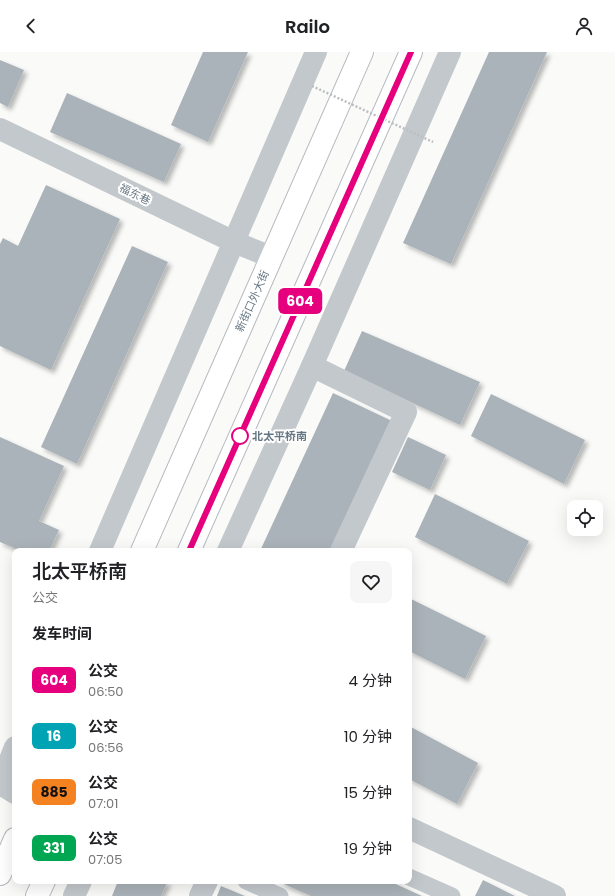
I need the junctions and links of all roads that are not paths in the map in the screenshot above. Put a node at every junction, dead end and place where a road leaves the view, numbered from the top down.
1 (316, 52) edge
2 (362, 52) edge
3 (411, 52) edge
4 (450, 52) edge
5 (0, 129) edge
6 (234, 242) junction
7 (271, 257) junction
8 (312, 366) junction
9 (101, 548) edge
10 (143, 548) edge
11 (190, 548) edge
12 (229, 548) edge
13 (342, 548) edge
14 (12, 754) edge
15 (0, 784) edge
16 (12, 790) edge
17 (412, 829) edge
18 (12, 846) edge
19 (0, 874) edge
20 (412, 877) edge
21 (43, 884) edge
22 (80, 884) edge
23 (206, 884) edge
24 (253, 884) edge
25 (37, 896) edge
26 (74, 896) edge
27 (200, 896) edge
28 (280, 896) edge
29 (452, 896) edge
30 (556, 896) edge

1 - 6 street
2 - 7 main road, 新街口外大街
3 - 11 main road
4 - 8 street
5 - 6 street, 福东巷
6 - 7 street, 福东巷
6 - 9 street
7 - 10 main road, 新街口外大街
8 - 12 street
8 - 13 street
14 - 15 street
15 - 16 street
17 - 30 street
18 - 19 main road
20 - 29 street
21 - 25 main road
22 - 26 street
23 - 27 street
24 - 28 street

